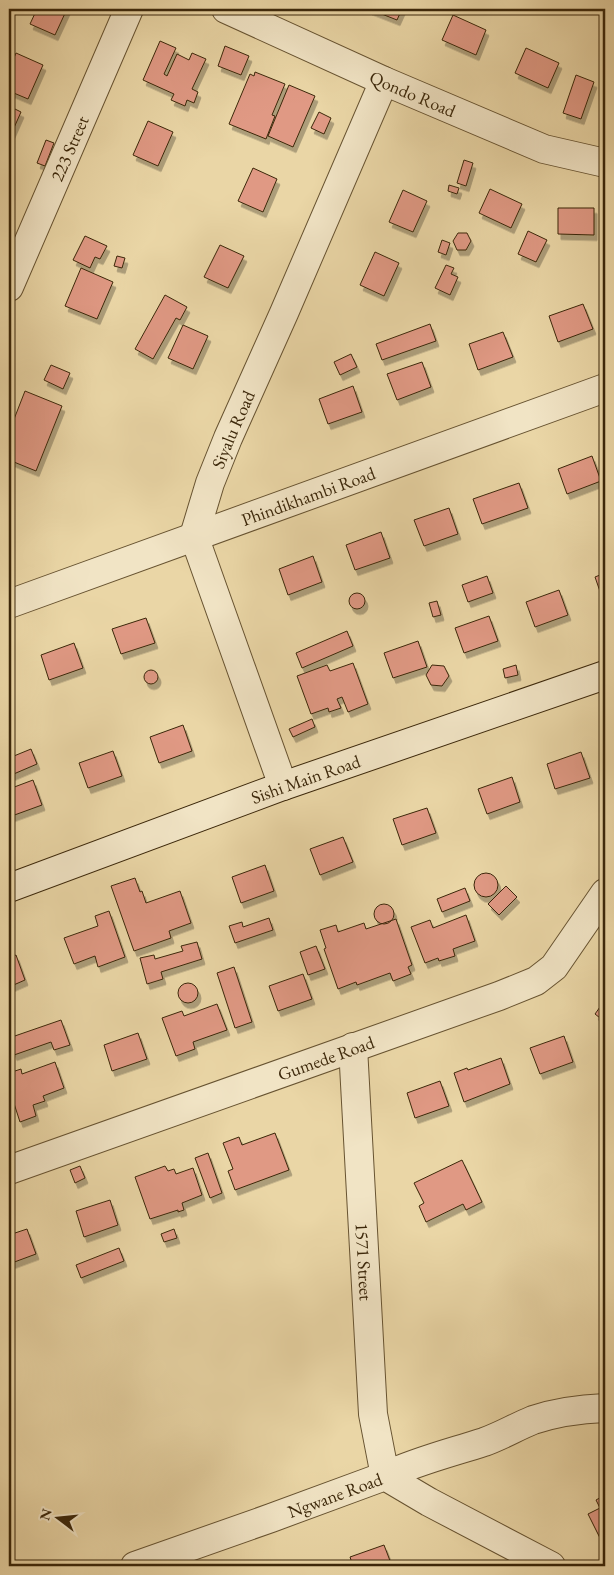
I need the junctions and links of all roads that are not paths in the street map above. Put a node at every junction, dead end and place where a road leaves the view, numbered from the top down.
1 (129, 9) edge
2 (226, 9) edge
3 (384, 81) junction
4 (605, 164) edge
5 (9, 287) edge
6 (605, 388) edge
7 (194, 536) junction
8 (9, 604) edge
9 (605, 675) edge
10 (283, 786) junction
11 (9, 888) edge
12 (605, 893) edge
13 (352, 1047) junction
14 (9, 1170) edge
15 (605, 1408) edge
16 (385, 1476) junction
17 (135, 1566) edge
18 (551, 1566) edge

1 - 5 street, 223 Street
2 - 3 street, Qondo Road
3 - 4 street, Qondo Road
3 - 7 street, Siyalu Road
6 - 7 street, Phindikhambi Road
7 - 8 street, Phindikhambi Road
7 - 10 street
9 - 10 street, Sishi Main Road
10 - 11 street, Sishi Main Road
12 - 13 street, Gumede Road
13 - 14 street, Gumede Road
13 - 16 street, 1571 Street
15 - 16 street
16 - 17 street, Ngwane Road
16 - 18 street, Ngwane Road

